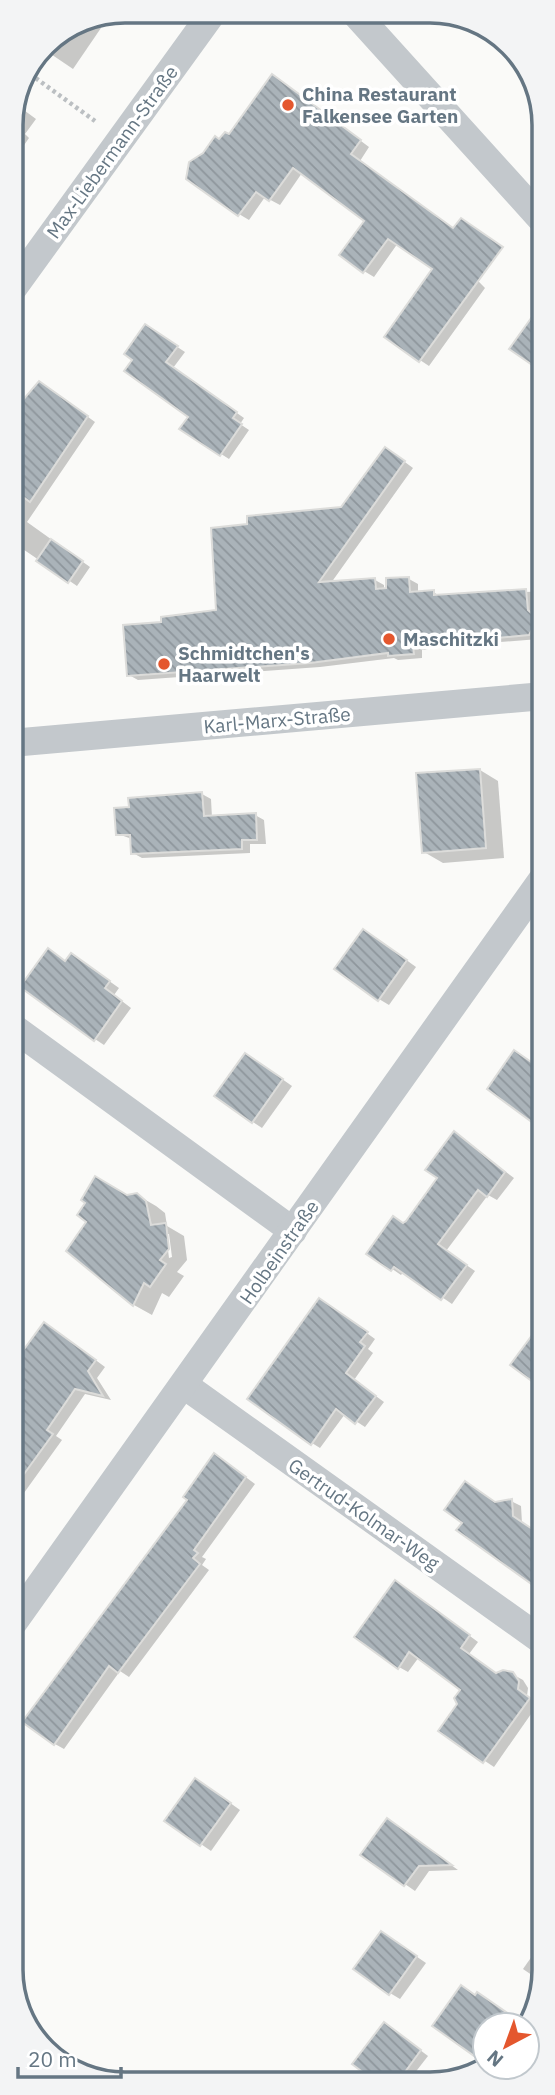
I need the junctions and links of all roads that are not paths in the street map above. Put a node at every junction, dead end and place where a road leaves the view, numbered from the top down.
1 (205, 23) edge
2 (364, 23) edge
3 (532, 209) edge
4 (23, 275) edge
5 (532, 697) edge
6 (23, 742) edge
7 (532, 894) edge
8 (23, 1035) edge
9 (293, 1231) junction
10 (184, 1385) junction
11 (23, 1609) edge
12 (532, 1633) edge

1 - 4 street, Max-Liebermann-Straße
2 - 3 street
5 - 6 street, Karl-Marx-Straße
7 - 9 street, Holbeinstraße
8 - 9 street
9 - 10 street, Holbeinstraße
10 - 11 street, Holbeinstraße
10 - 12 street, Gertrud-Kolmar-Weg

